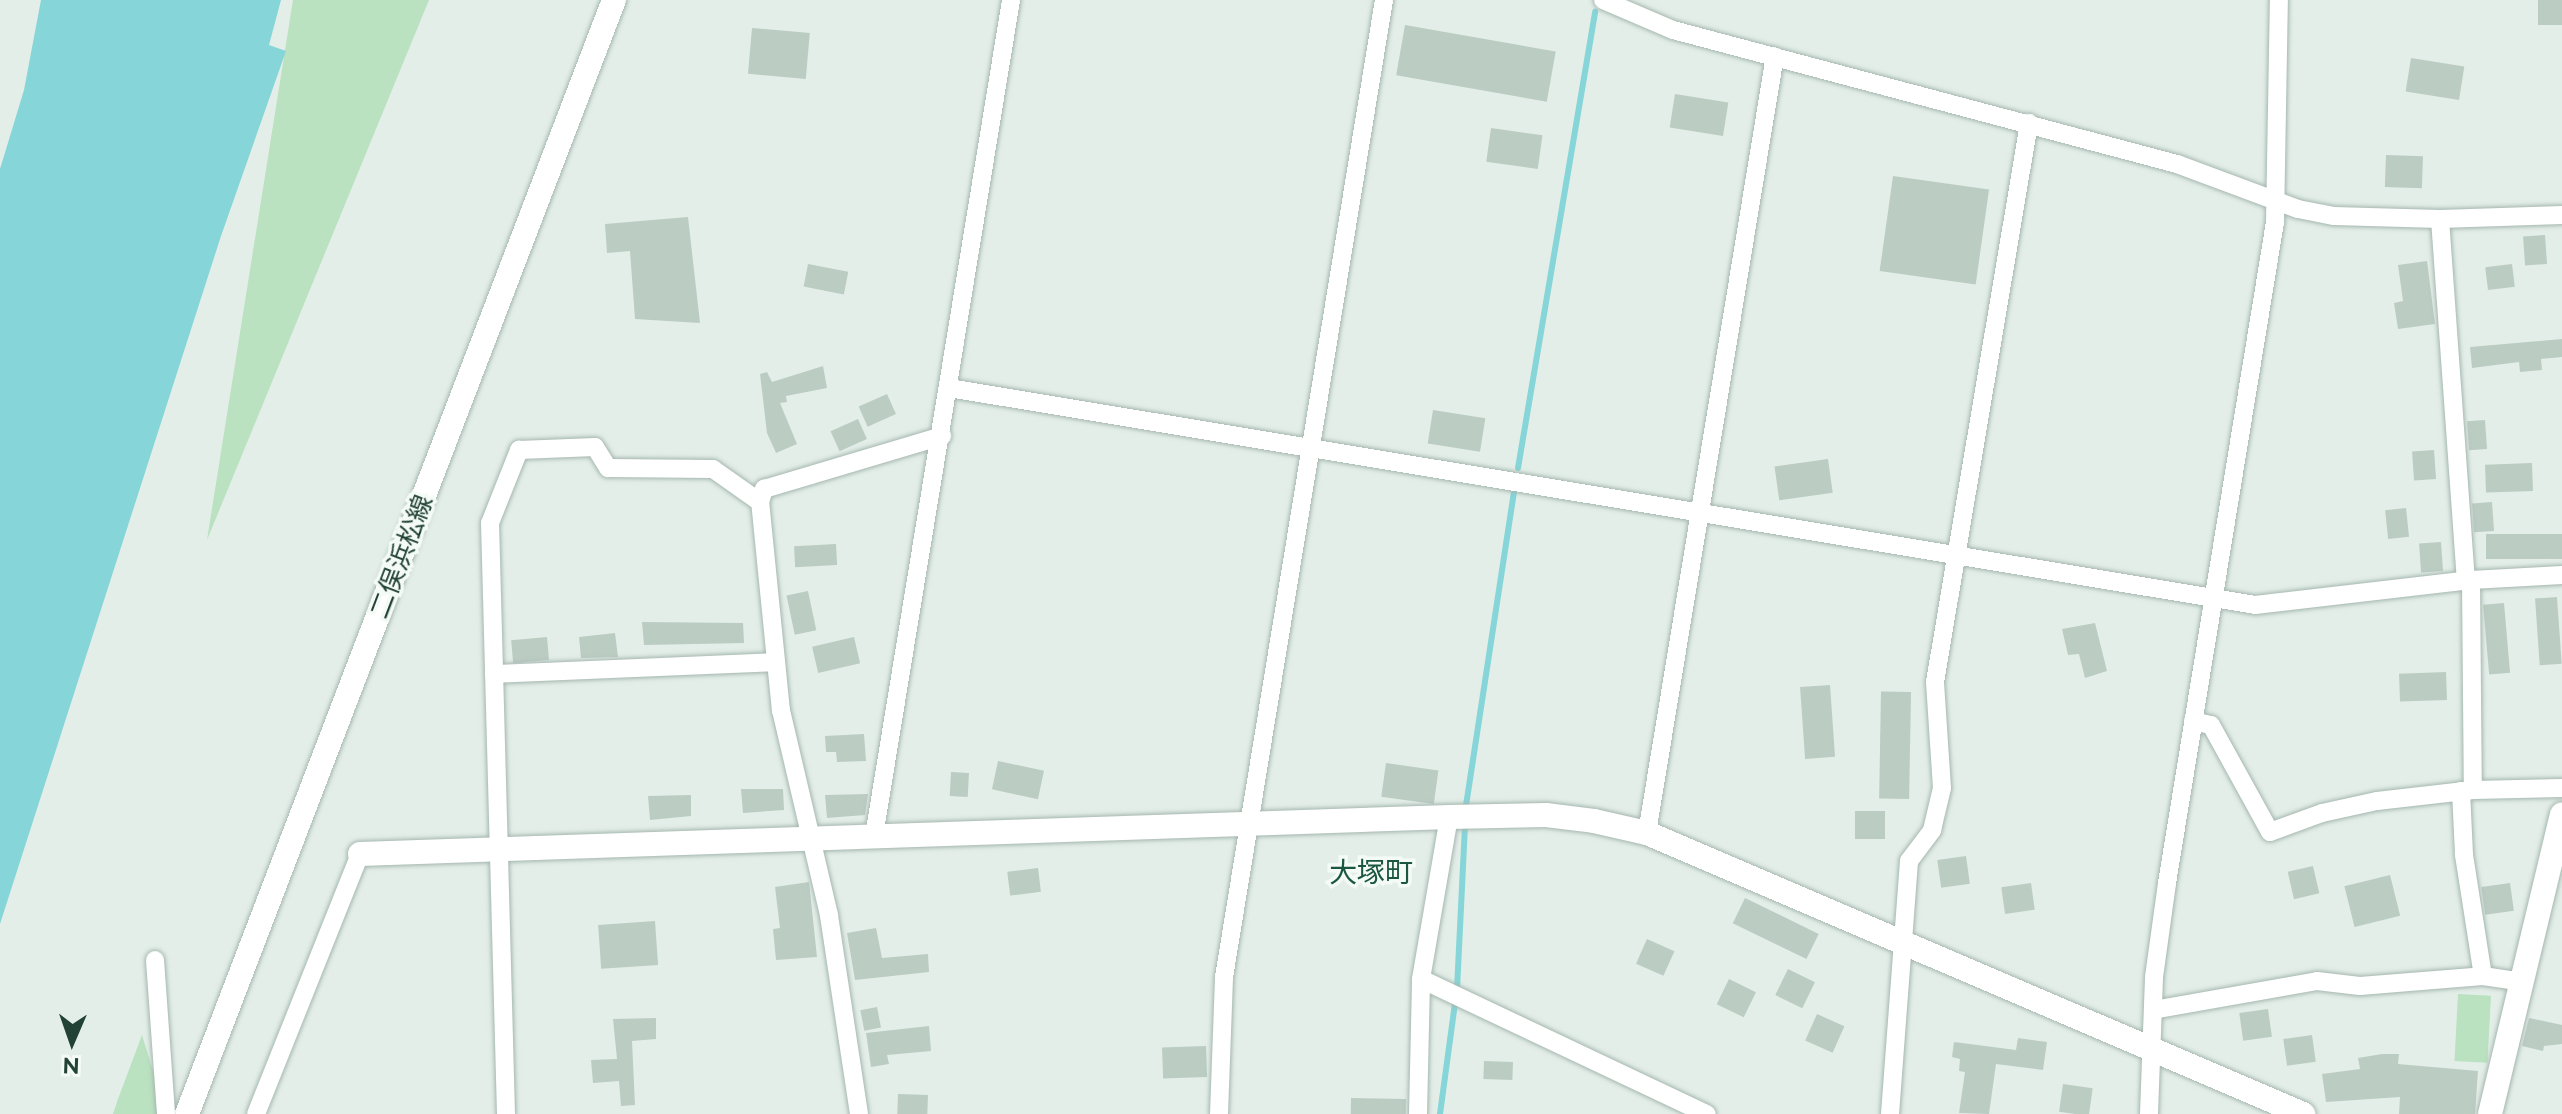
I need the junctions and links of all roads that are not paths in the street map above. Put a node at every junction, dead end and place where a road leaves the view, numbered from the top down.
1 (614, 0) edge
2 (1011, 0) edge
3 (1384, 0) edge
4 (1603, 0) edge
5 (2279, 0) edge
6 (1775, 56) junction
7 (2029, 123) junction
8 (2277, 201) junction
9 (2562, 215) edge
10 (2440, 219) junction
11 (949, 388) junction
12 (942, 436) junction
13 (1313, 447) junction
14 (760, 502) junction
15 (1698, 513) junction
16 (1956, 555) junction
17 (2562, 575) edge
18 (2469, 580) junction
19 (2214, 600) junction
20 (776, 662) junction
21 (494, 674) junction
22 (2193, 721) junction
23 (2562, 788) edge
24 (2467, 790) junction
25 (2562, 815) edge
26 (1449, 817) junction
27 (1249, 823) junction
28 (1647, 833) junction
29 (874, 836) junction
30 (808, 840) junction
31 (498, 850) junction
32 (360, 854) joint
33 (1902, 942) junction
34 (155, 960) dead end
35 (2483, 976) junction
36 (1421, 979) junction
37 (2523, 982) junction
38 (2153, 1010) junction
39 (2152, 1048) junction
40 (166, 1114) edge
41 (187, 1114) edge
42 (256, 1114) edge
43 (506, 1114) edge
44 (859, 1114) edge
45 (1219, 1114) edge
46 (1418, 1114) edge
47 (1707, 1114) edge
48 (1890, 1114) edge
49 (2149, 1114) edge
50 (2303, 1114) edge
51 (2490, 1114) edge

1 - 41 street, 二俣浜松線
2 - 11 street
3 - 13 street
4 - 6 street
5 - 8 street
6 - 7 street
6 - 15 street
7 - 8 street
7 - 16 street
8 - 10 street
8 - 19 street
9 - 10 street
10 - 18 street
11 - 12 street
11 - 13 street
12 - 14 street
12 - 29 street
13 - 15 street
13 - 27 street
14 - 20 street
14 - 21 street
15 - 16 street
15 - 28 street
16 - 19 street
16 - 33 street
17 - 18 street
18 - 19 street
18 - 24 street
19 - 22 street
20 - 21 street
20 - 30 street
21 - 31 street
22 - 24 street
22 - 38 street
23 - 24 street
24 - 35 street
25 - 37 street
26 - 27 street
26 - 28 street
26 - 36 street
27 - 29 street
27 - 45 street
28 - 33 street
29 - 30 street
30 - 31 street
30 - 44 street
31 - 32 street
31 - 43 street
32 - 42 street
33 - 39 street
33 - 48 street
34 - 40 street
35 - 37 street
35 - 38 street
36 - 46 street
36 - 47 street
37 - 51 street
38 - 39 street
39 - 49 street
39 - 50 street

